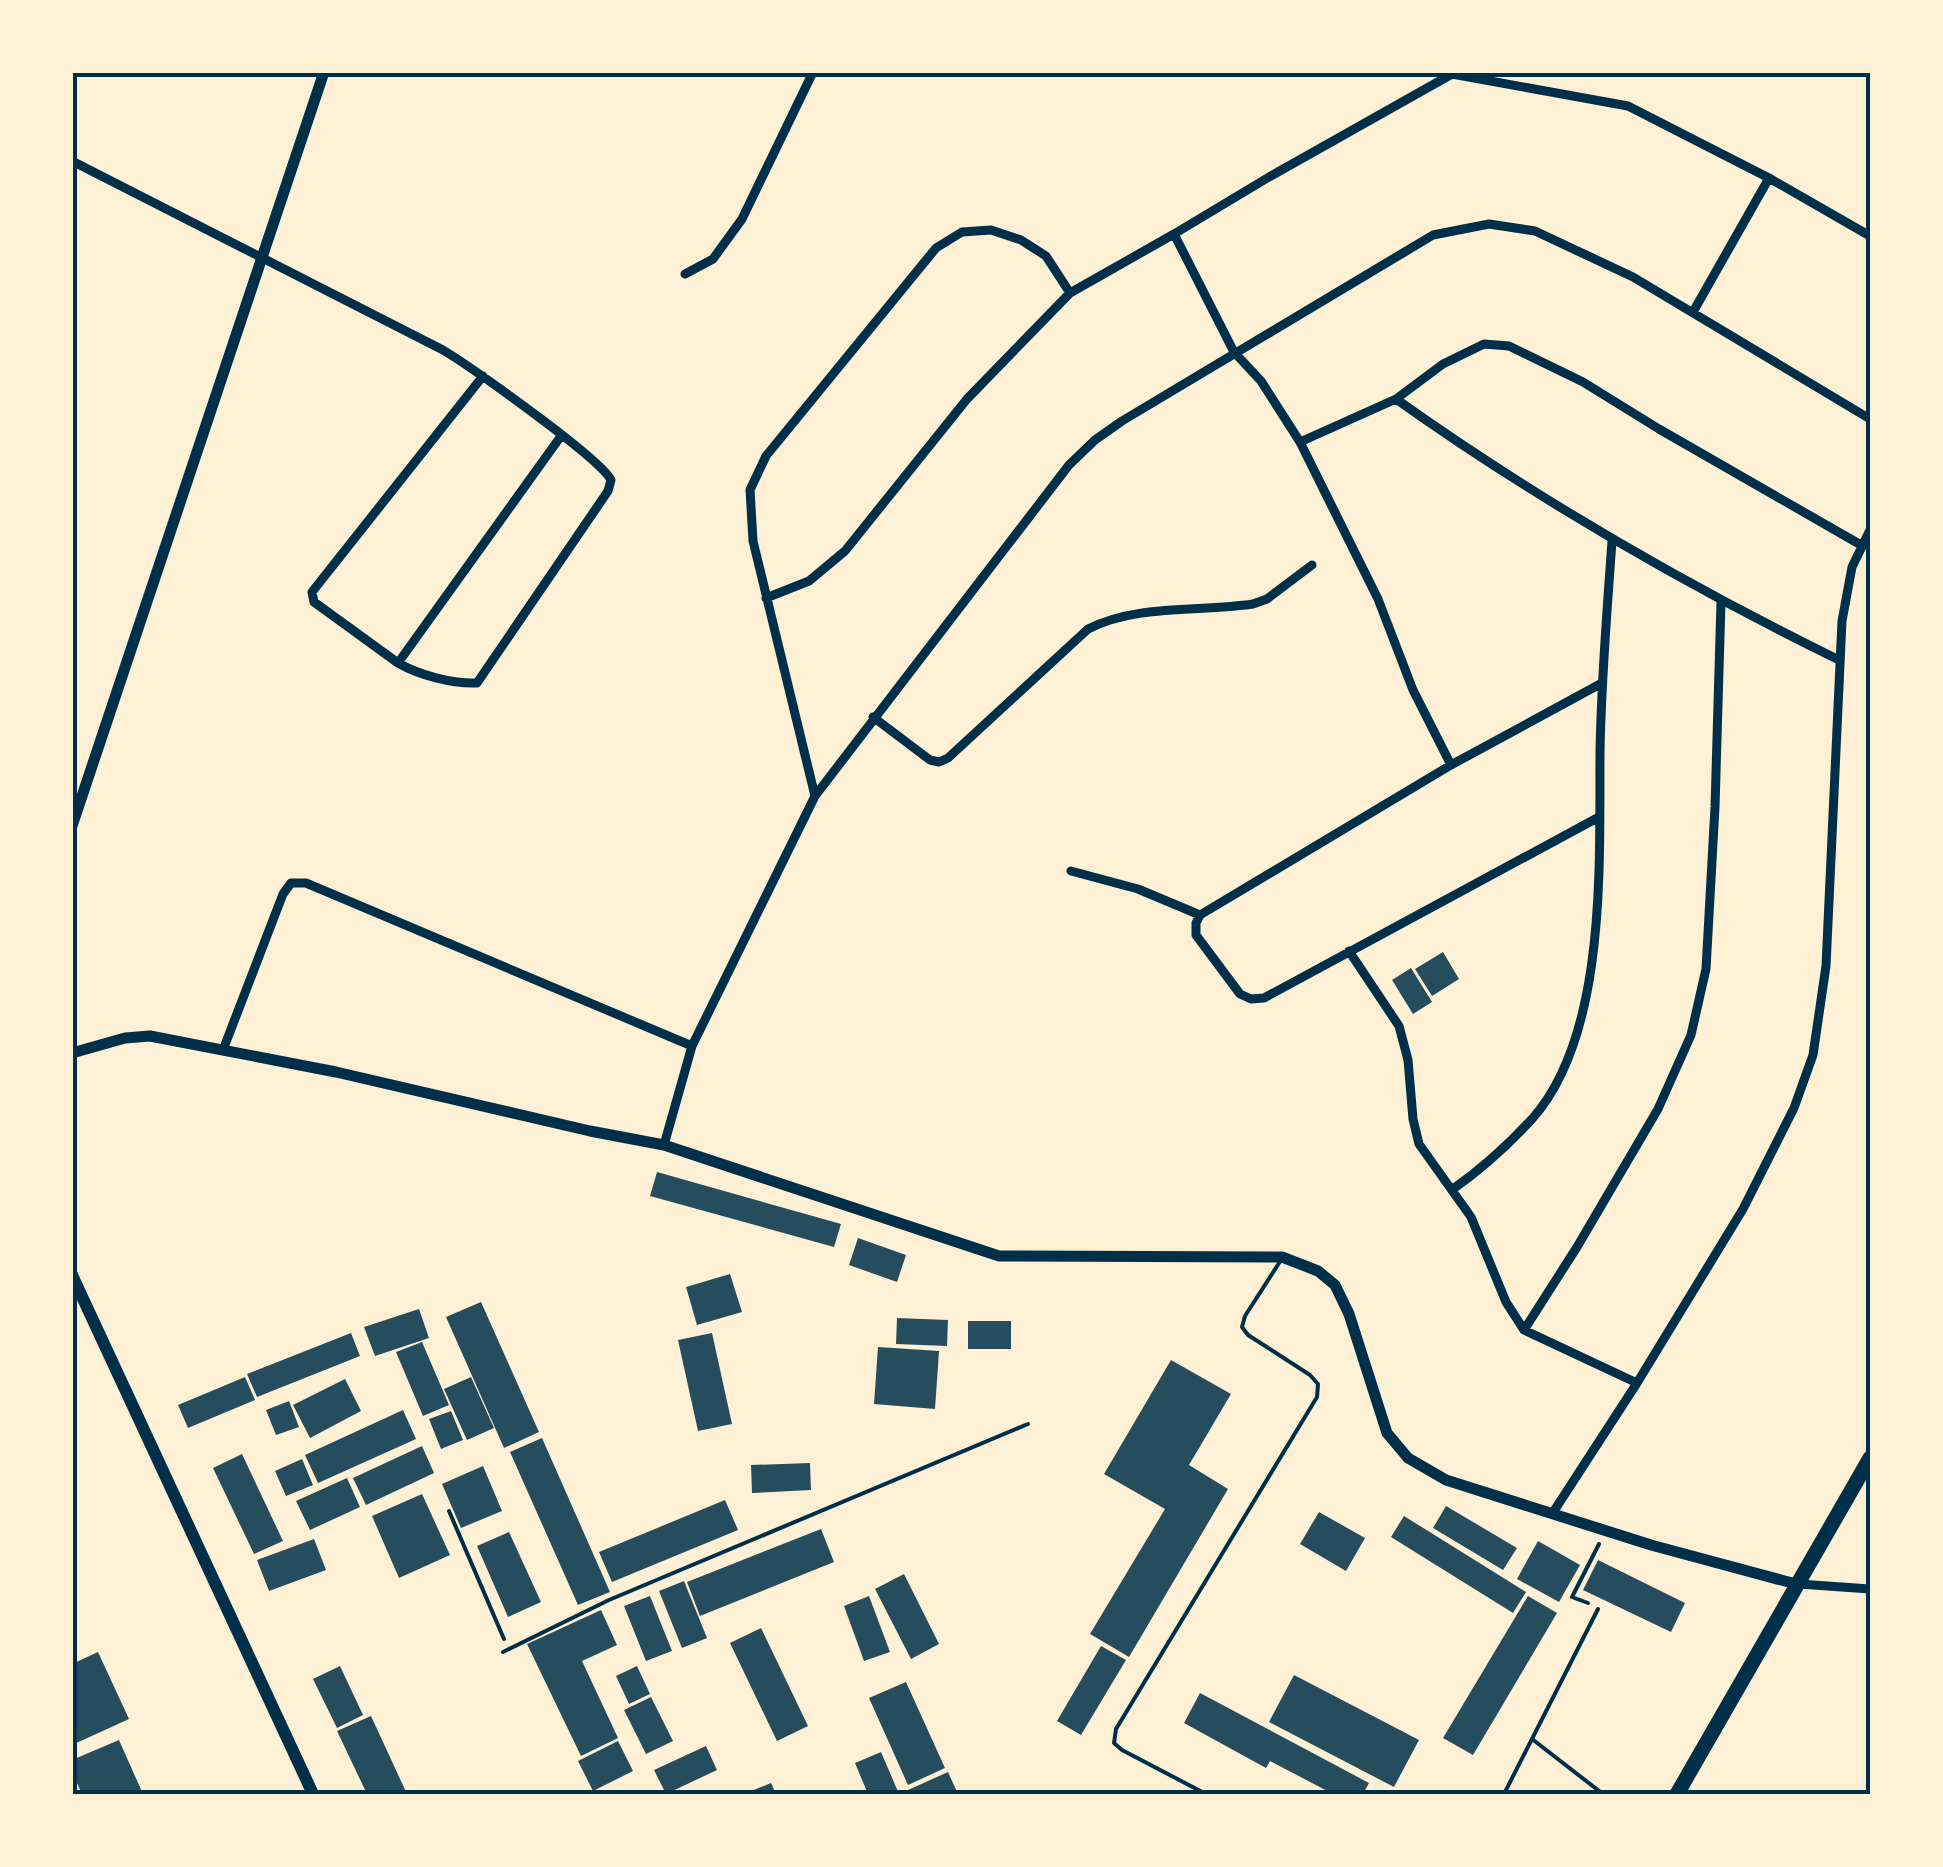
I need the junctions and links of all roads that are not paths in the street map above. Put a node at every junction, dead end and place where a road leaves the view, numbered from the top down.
1 (324, 72) edge
2 (813, 72) edge
3 (1453, 73) edge
4 (72, 162) edge
5 (1769, 178) junction
6 (1174, 234) junction
7 (1870, 236) edge
8 (261, 260) junction
9 (685, 274) dead end
10 (1070, 293) junction
11 (1693, 312) junction
12 (1234, 352) junction
13 (482, 376) junction
14 (1396, 399) junction
15 (1870, 419) edge
16 (561, 436) junction
17 (1300, 442) junction
18 (1870, 530) edge
19 (1612, 541) junction
20 (1861, 544) junction
21 (1312, 565) dead end
22 (766, 598) junction
23 (1721, 602) junction
24 (1838, 660) junction
25 (398, 662) junction
26 (1602, 683) junction
27 (873, 717) junction
28 (1451, 765) junction
29 (814, 796) junction
30 (1599, 817) junction
31 (72, 826) edge
32 (1071, 871) dead end
33 (1200, 916) junction
34 (1349, 951) junction
35 (692, 1046) junction
36 (224, 1050) junction
37 (72, 1053) edge
38 (664, 1145) junction
39 (1453, 1189) junction
40 (1282, 1257) junction
41 (72, 1275) edge
42 (1524, 1330) junction
43 (1637, 1384) junction
44 (1028, 1424) dead end
45 (1870, 1458) edge
46 (1552, 1514) junction
47 (1796, 1584) junction
48 (1870, 1590) edge
49 (1598, 1609) road end
50 (506, 1650) road end
51 (1532, 1739) junction
52 (313, 1794) edge
53 (1206, 1794) edge
54 (1504, 1794) edge
55 (1603, 1794) edge
56 (1677, 1794) edge

1 - 8 street
2 - 9 street
3 - 5 street
3 - 6 street
4 - 8 street
5 - 7 street
5 - 11 street
6 - 10 street
6 - 12 street
8 - 13 street
8 - 31 street
10 - 22 street
10 - 22 street
11 - 12 street
11 - 15 street
12 - 17 street
12 - 27 street
13 - 16 street
13 - 25 street
14 - 17 street
14 - 19 street
14 - 20 street
16 - 25 street
16 - 25 street
17 - 28 street
18 - 20 street
19 - 23 street
19 - 26 street
20 - 24 street
21 - 27 street
22 - 29 street
23 - 24 street
23 - 42 street
24 - 43 street
26 - 28 street
26 - 30 street
27 - 29 street
28 - 33 street
29 - 35 street
30 - 34 street
30 - 39 street
32 - 33 street
33 - 34 street
34 - 39 street
35 - 36 street
35 - 38 street
36 - 37 street
36 - 38 street
38 - 40 street
39 - 42 street
40 - 46 street
40 - 53 lane
41 - 52 main road
42 - 43 street
43 - 46 street
44 - 50 lane
45 - 47 highway
46 - 47 street
47 - 48 street
47 - 56 highway
49 - 51 lane
51 - 54 lane
51 - 55 lane

